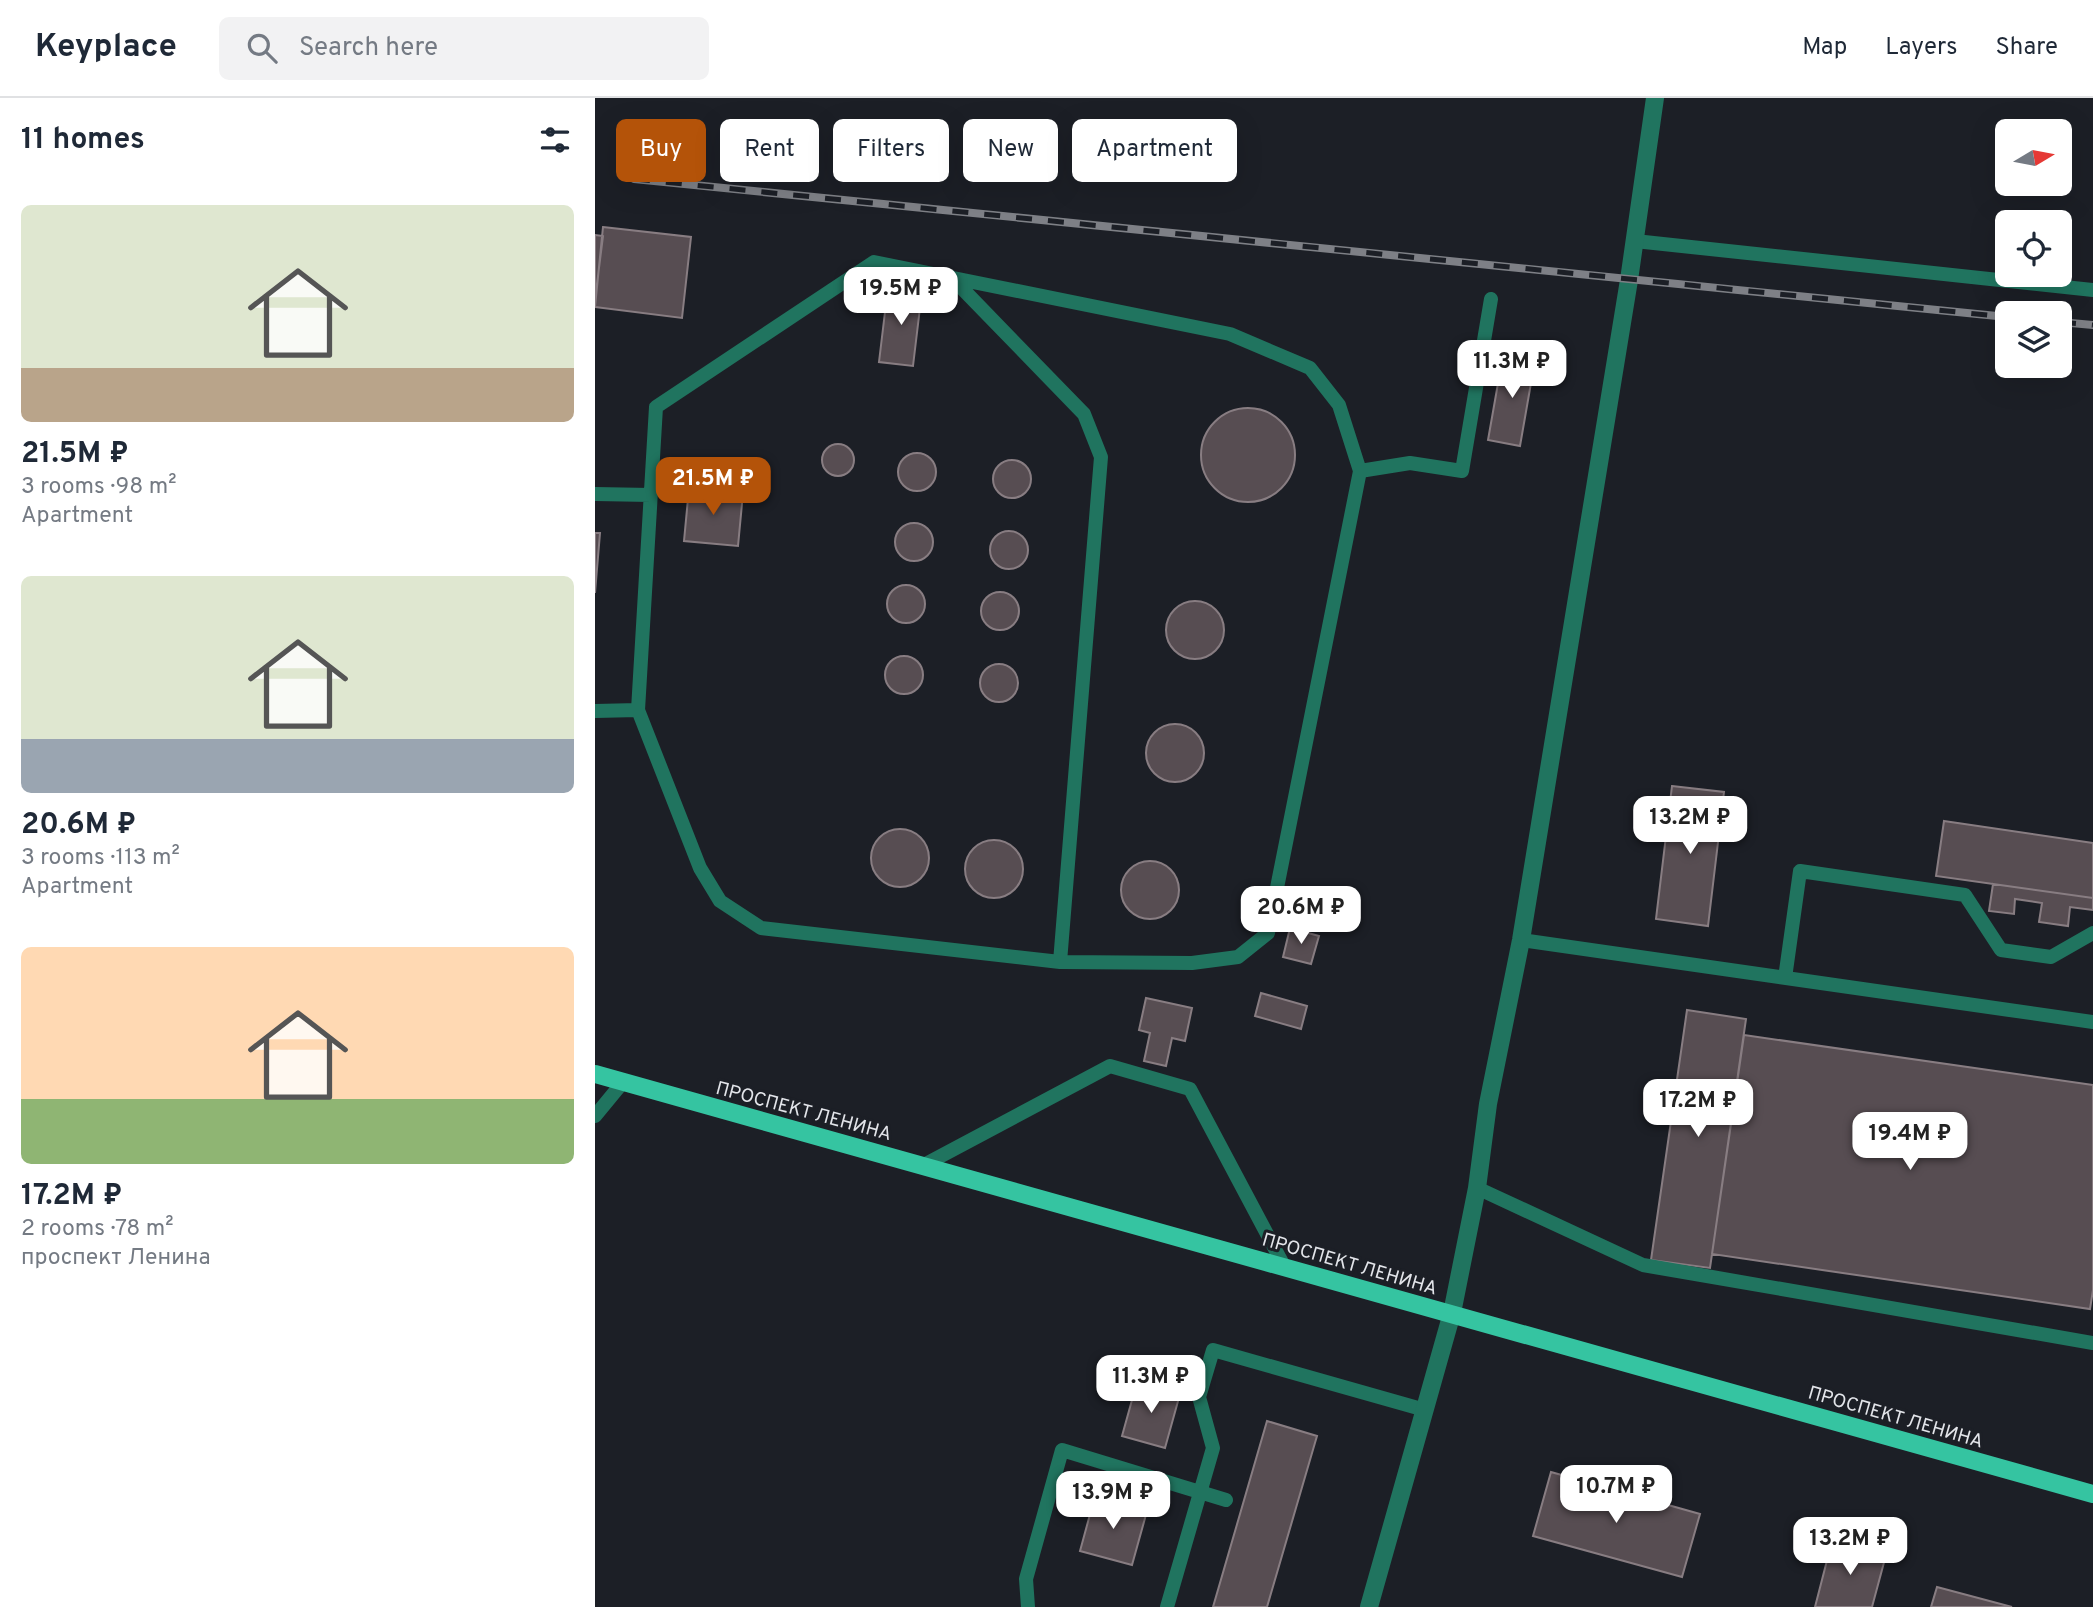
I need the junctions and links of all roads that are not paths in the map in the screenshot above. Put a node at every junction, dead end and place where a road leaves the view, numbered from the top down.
1 (1655, 98) edge
2 (1635, 241) junction
3 (951, 277) junction
4 (2093, 290) edge
5 (1492, 299) dead end
6 (1360, 471) junction
7 (595, 494) edge
8 (651, 495) junction
9 (638, 710) junction
10 (595, 711) edge
11 (2093, 933) edge
12 (1521, 940) junction
13 (1060, 962) junction
14 (1785, 978) junction
15 (2093, 1023) edge
16 (595, 1074) edge
17 (623, 1082) junction
18 (595, 1116) edge
19 (924, 1165) junction
20 (1477, 1188) junction
21 (1284, 1266) junction
22 (1452, 1313) junction
23 (2093, 1343) edge
24 (1425, 1410) junction
25 (1201, 1492) junction
26 (2093, 1494) edge
27 (1226, 1500) dead end
28 (1028, 1607) edge
29 (1167, 1607) edge
30 (1369, 1607) edge

1 - 2 street
2 - 4 lane
2 - 12 street
3 - 6 lane
3 - 8 lane
3 - 13 lane
5 - 6 lane
6 - 13 lane
7 - 8 lane
8 - 9 lane
9 - 10 lane
9 - 13 lane
11 - 14 lane
12 - 14 lane
12 - 20 street
14 - 15 lane
16 - 17 main road, ПРОСПЕКТ ЛЕНИНА
17 - 18 lane
17 - 19 main road, ПРОСПЕКТ ЛЕНИНА
19 - 21 main road, ПРОСПЕКТ ЛЕНИНА
19 - 21 lane
20 - 22 street
20 - 23 lane
21 - 22 main road, ПРОСПЕКТ ЛЕНИНА
22 - 24 street
22 - 26 main road, ПРОСПЕКТ ЛЕНИНА
24 - 25 lane
24 - 30 street
25 - 27 lane
25 - 28 lane
25 - 29 lane

